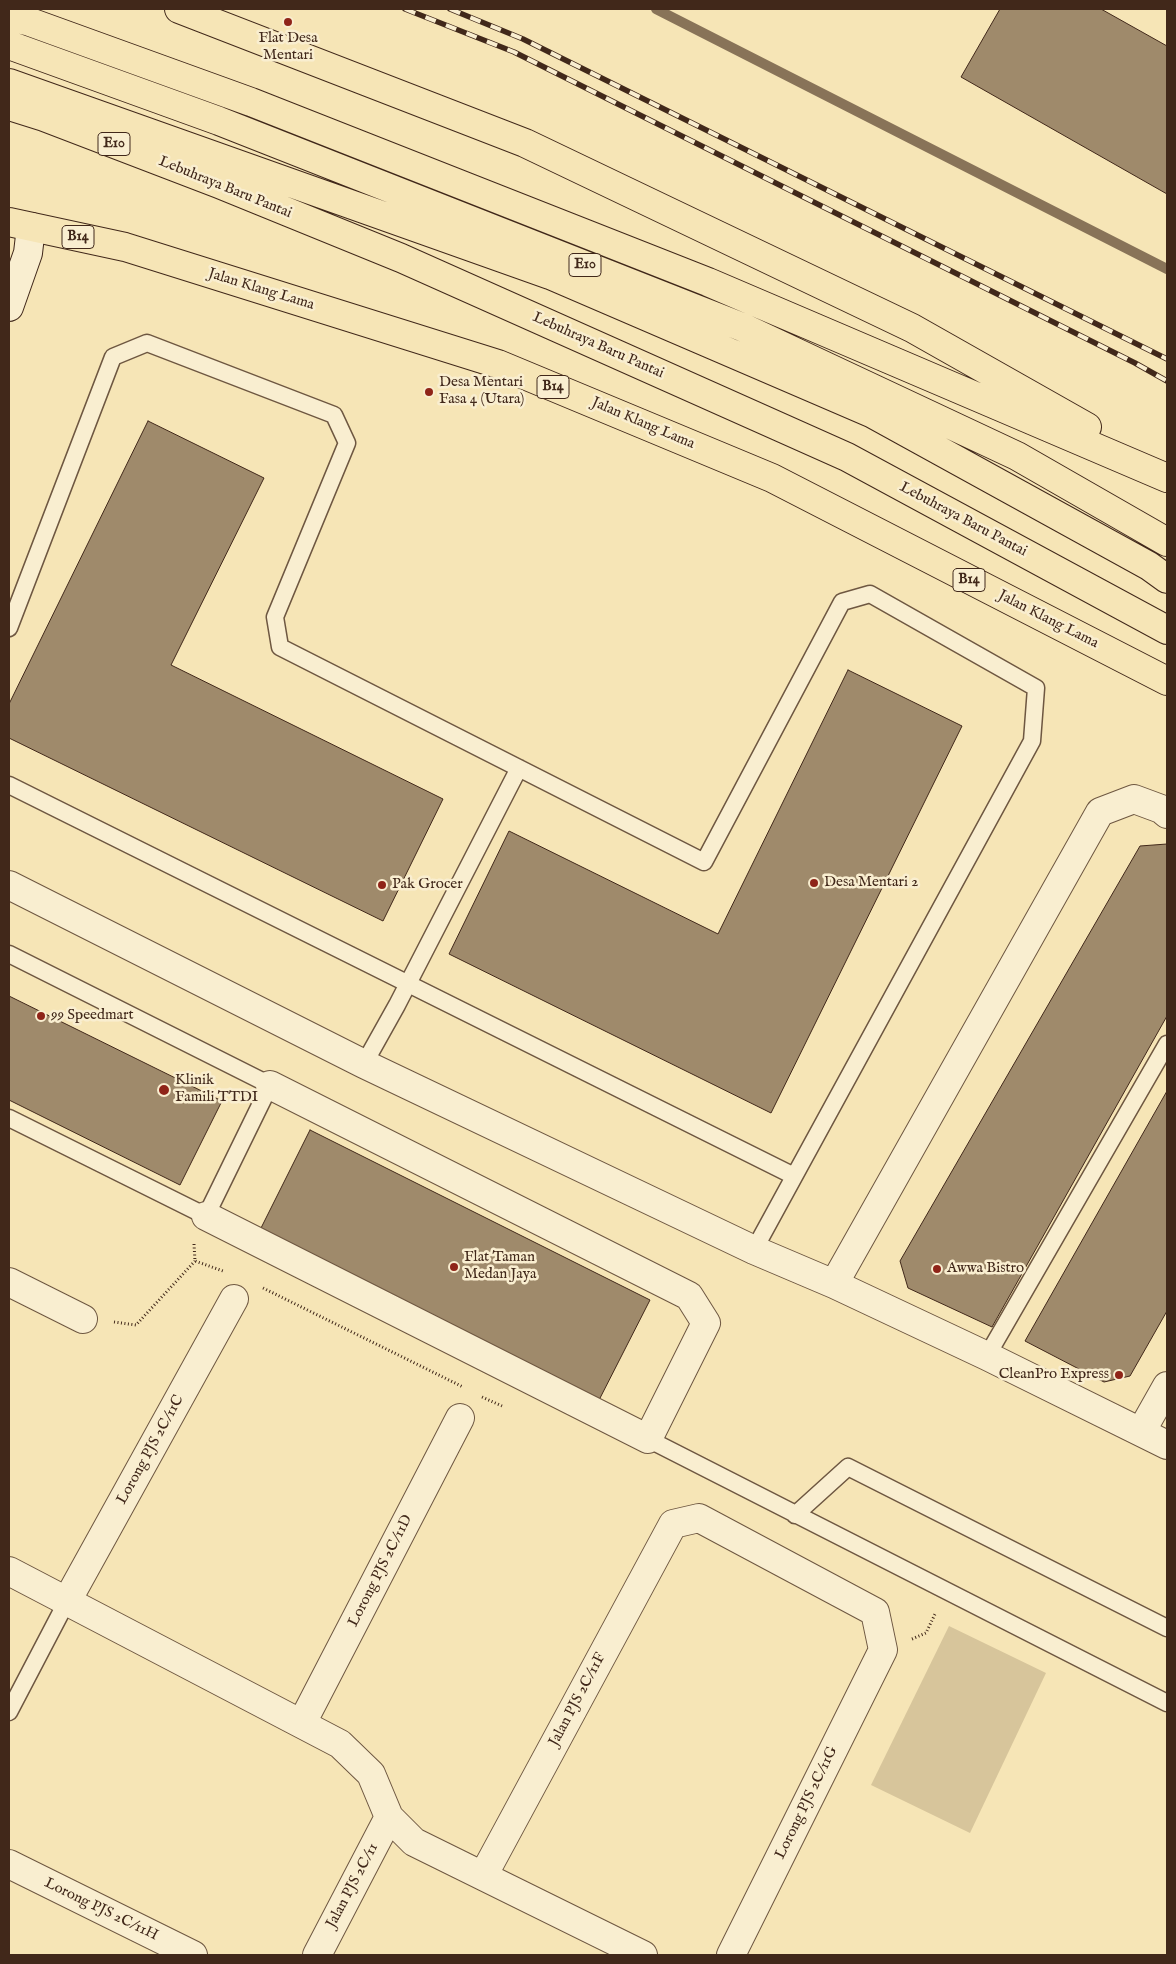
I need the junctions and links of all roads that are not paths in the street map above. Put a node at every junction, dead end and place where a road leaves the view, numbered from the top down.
1 (179, 9) edge
2 (9, 17) edge
3 (9, 44) edge
4 (9, 84) edge
5 (9, 106) edge
6 (9, 202) edge
7 (20, 225) edge
8 (9, 306) edge
9 (1167, 473) edge
10 (1167, 478) edge
11 (1167, 542) edge
12 (1167, 578) edge
13 (9, 628) edge
14 (1167, 630) edge
15 (1167, 680) edge
16 (519, 768) junction
17 (9, 784) edge
18 (1167, 814) edge
19 (9, 885) edge
20 (9, 954) edge
21 (408, 983) junction
22 (1167, 1044) edge
23 (364, 1064) junction
24 (270, 1085) junction
25 (9, 1118) edge
26 (794, 1176) junction
27 (206, 1216) junction
28 (754, 1250) junction
29 (9, 1282) edge
30 (834, 1284) junction
31 (231, 1286) road end
32 (83, 1319) road end
33 (987, 1356) junction
34 (1167, 1386) edge
35 (460, 1418) dead end
36 (1141, 1432) junction
37 (648, 1439) junction
38 (1167, 1445) edge
39 (795, 1515) junction
40 (9, 1571) edge
41 (67, 1601) junction
42 (1167, 1628) edge
43 (883, 1650) joint
44 (1167, 1703) edge
45 (9, 1712) edge
46 (302, 1723) junction
47 (389, 1817) junction
48 (9, 1864) edge
49 (484, 1876) junction
50 (193, 1955) edge
51 (317, 1955) edge
52 (643, 1955) edge
53 (731, 1955) edge

1 - 9 main road
2 - 10 main road
3 - 11 main road, E10
4 - 12 main road
5 - 14 main road, Lebuhraya Baru Pantai / E10
6 - 7 main road
7 - 8 street
7 - 15 main road, Jalan Klang Lama / B14
13 - 16 lane
16 - 21 lane
16 - 26 lane
17 - 21 lane
18 - 30 street
19 - 23 street
20 - 24 lane
21 - 23 lane
21 - 26 lane
22 - 33 lane
23 - 28 street
24 - 27 lane
24 - 37 street
25 - 27 lane
26 - 28 lane
27 - 37 street
28 - 30 street
29 - 32 street
30 - 33 street
31 - 41 street, Lorong PJS 2C/11C
33 - 36 street
34 - 36 street
35 - 46 street, Lorong PJS 2C/11D
36 - 38 street
37 - 39 lane
39 - 42 lane
39 - 44 lane
40 - 41 street
41 - 45 lane
41 - 46 street
43 - 49 street, Jalan PJS 2C/11F
43 - 53 street, Lorong PJS 2C/11G
46 - 47 street
47 - 49 street
47 - 51 street, Jalan PJS 2C/11
48 - 50 street, Lorong PJS 2C/11H
49 - 52 street

